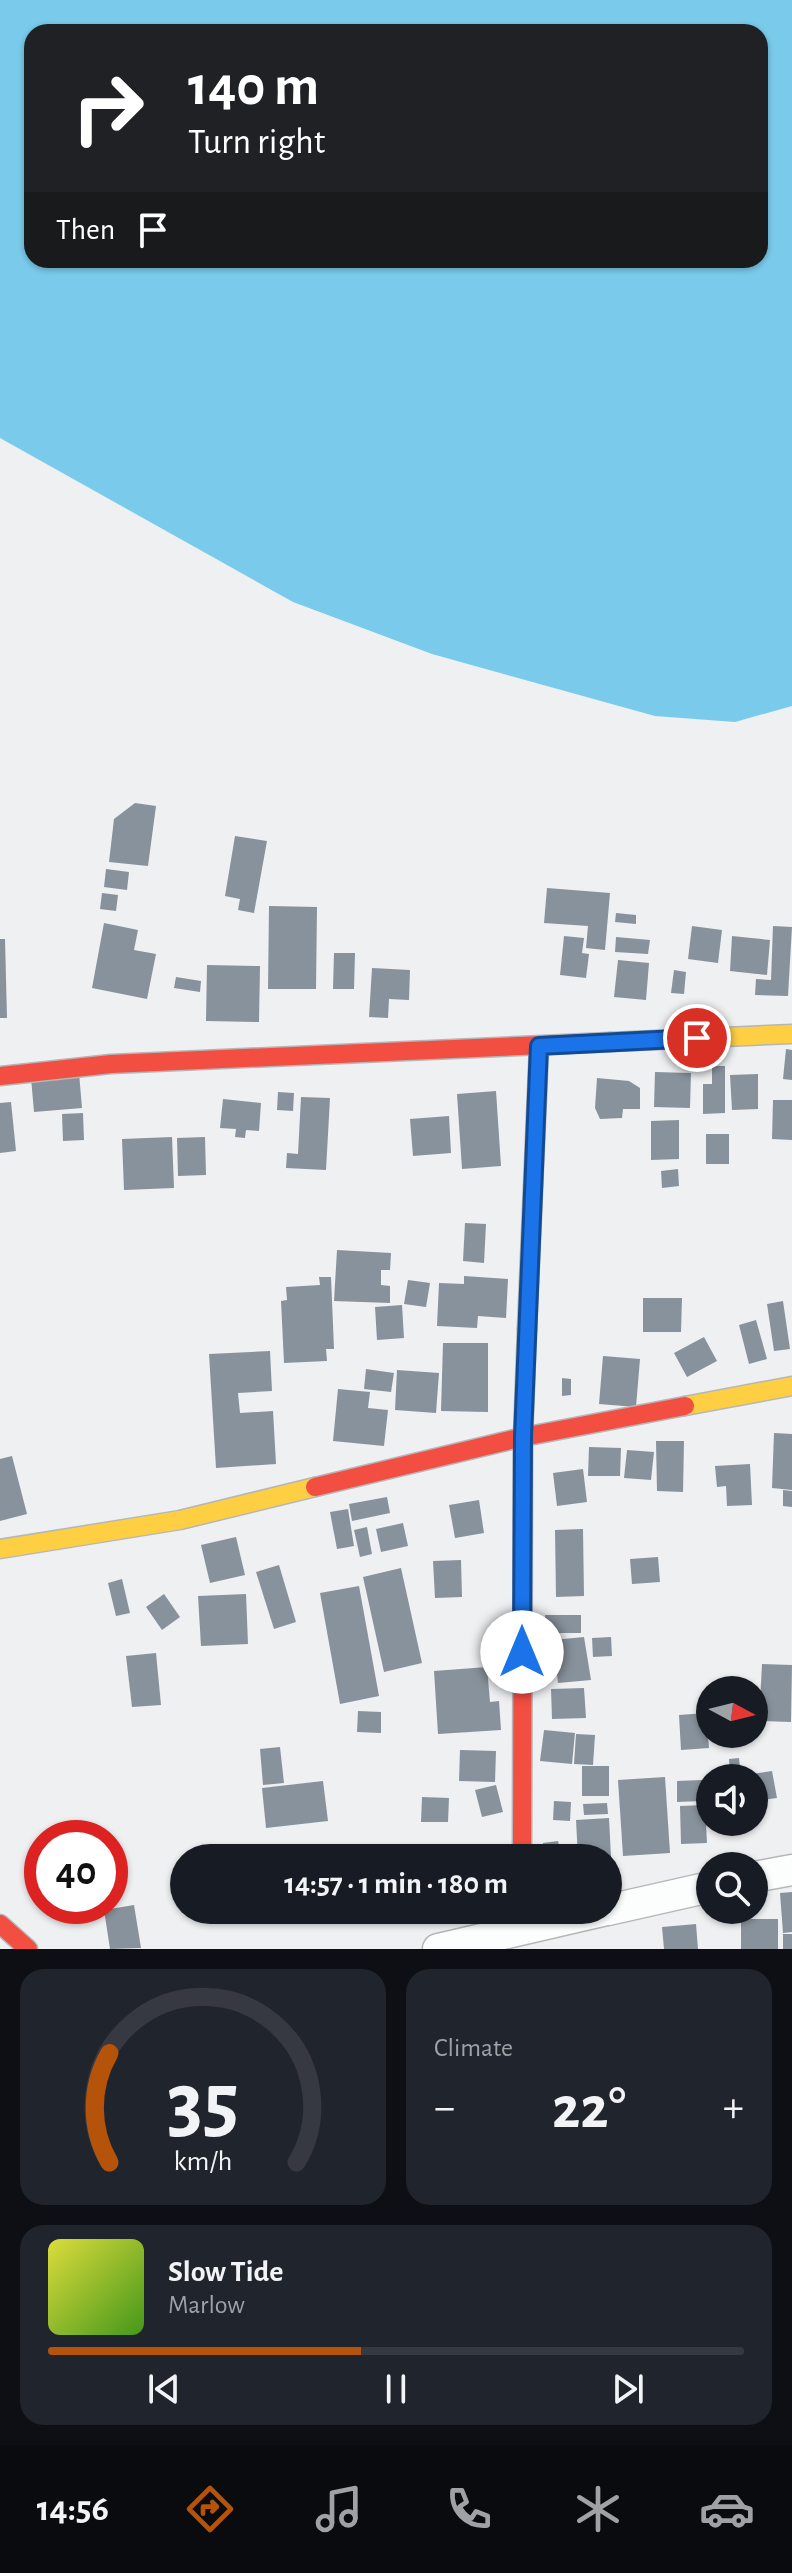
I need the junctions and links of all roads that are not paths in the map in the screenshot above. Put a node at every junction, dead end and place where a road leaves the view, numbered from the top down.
1 (792, 1034) edge
2 (539, 1046) junction
3 (0, 1076) edge
4 (792, 1386) edge
5 (523, 1437) junction
6 (0, 1549) edge
7 (522, 1844) edge
8 (792, 1870) edge
9 (768, 1874) edge
10 (696, 1890) edge
11 (622, 1907) edge
12 (0, 1924) edge
13 (548, 1924) edge
14 (522, 1930) edge
15 (28, 1949) edge
16 (438, 1949) edge

1 - 2 street
2 - 3 street
2 - 5 street
4 - 5 street
5 - 6 street
5 - 7 street
8 - 9 street
10 - 11 street
12 - 15 street
13 - 14 street
14 - 16 street

